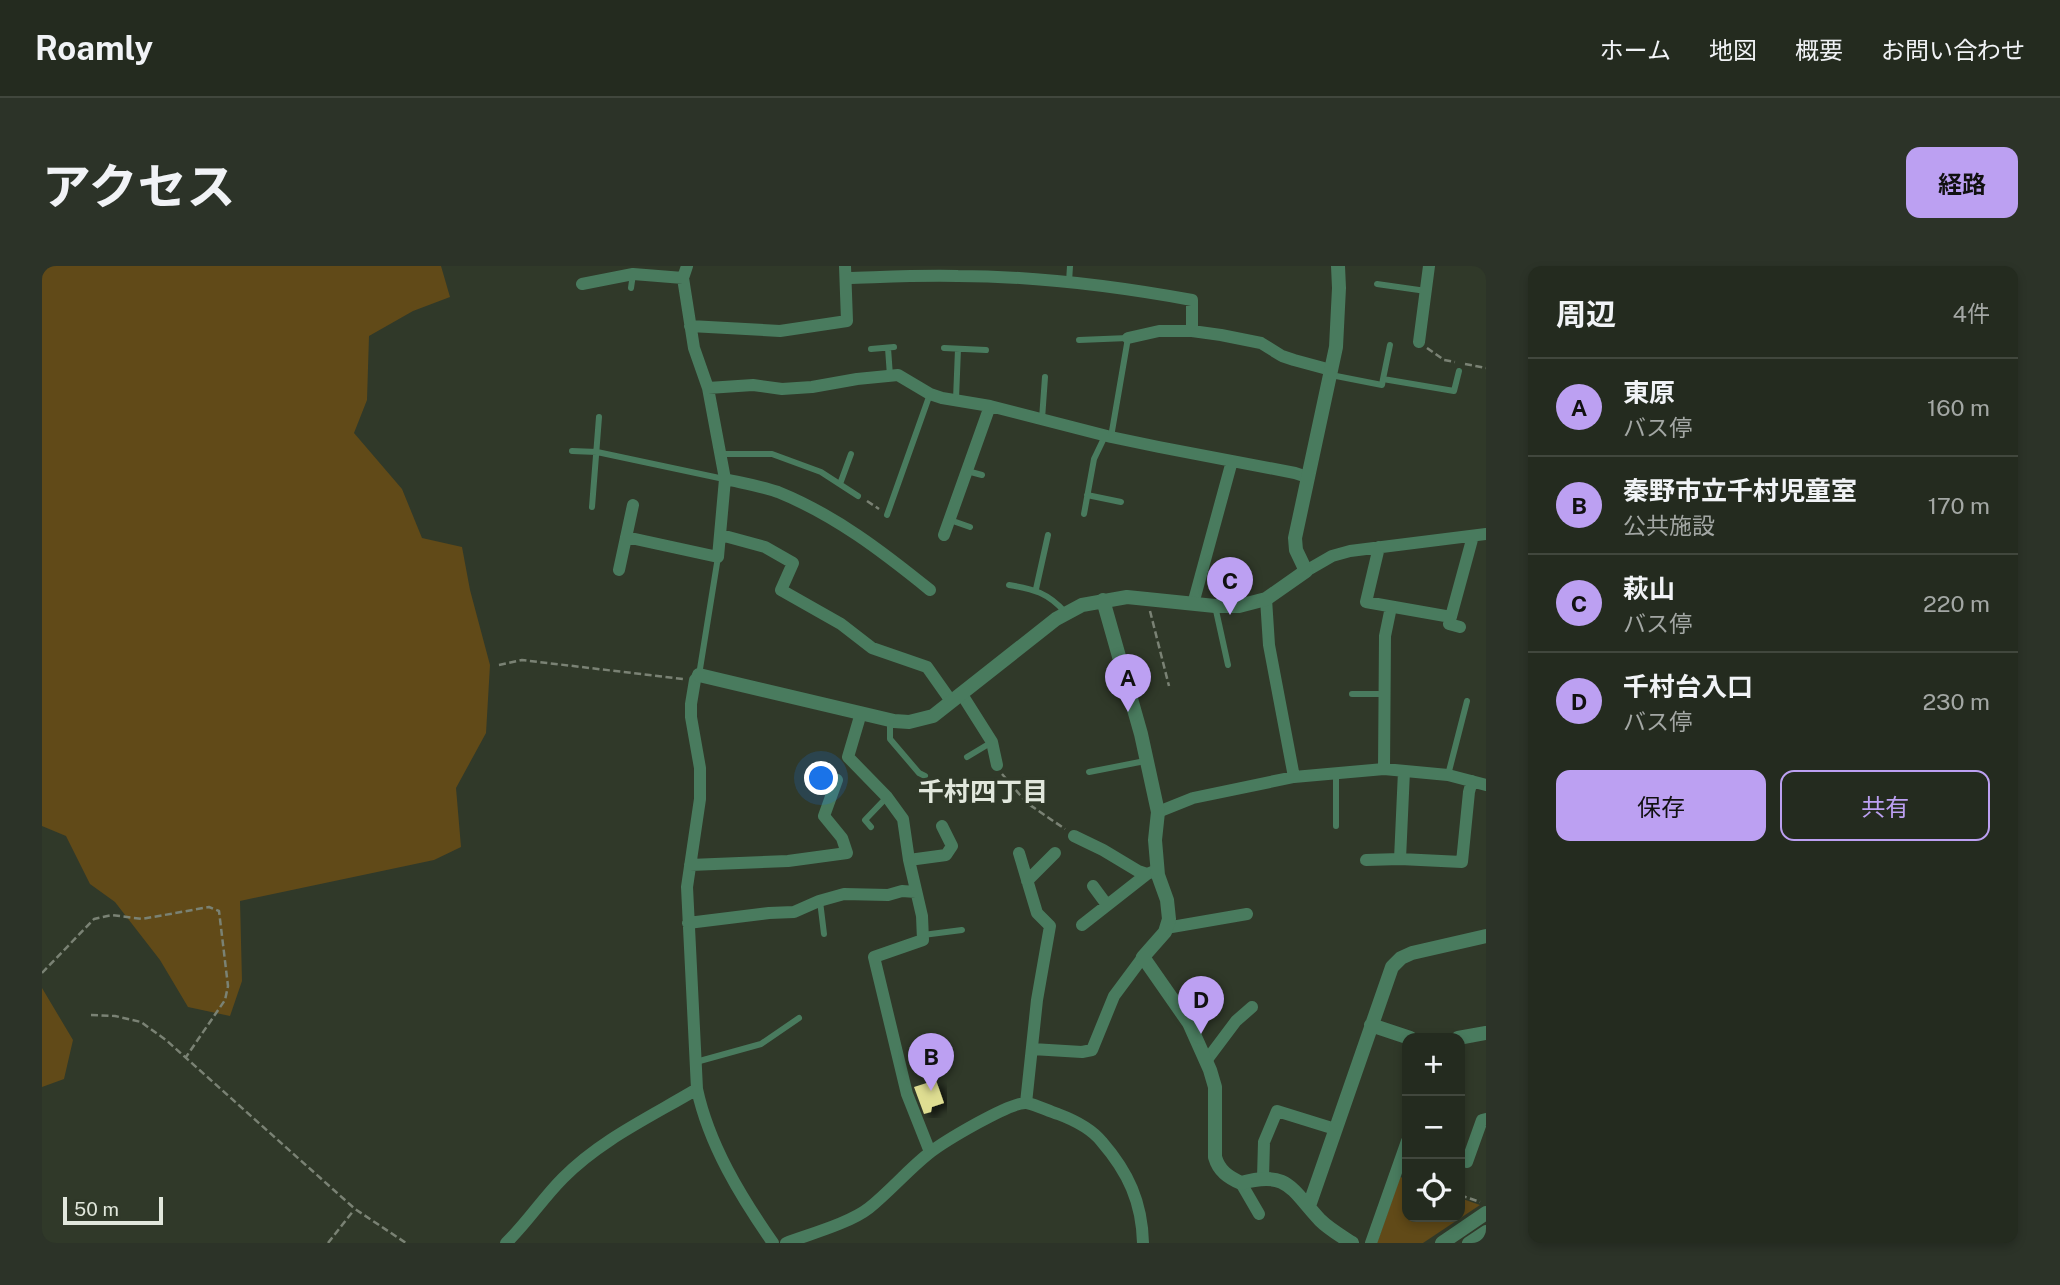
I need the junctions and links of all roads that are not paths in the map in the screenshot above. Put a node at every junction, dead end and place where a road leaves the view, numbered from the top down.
1 (1070, 266) edge
2 (1338, 266) edge
3 (1429, 266) edge
4 (685, 272) edge
5 (845, 272) edge
6 (633, 274) junction
7 (1069, 282) junction
8 (582, 284) dead end
9 (1377, 284) dead end
10 (631, 288) dead end
11 (1426, 290) junction
12 (690, 326) junction
13 (1192, 331) junction
14 (1128, 338) junction
15 (1079, 340) dead end
16 (1419, 342) road end
17 (1390, 345) dead end
18 (944, 348) dead end
19 (871, 349) dead end
20 (958, 349) junction
21 (986, 351) dead end
22 (1459, 371) dead end
23 (1330, 372) junction
24 (890, 376) junction
25 (1045, 377) dead end
26 (1383, 379) junction
27 (708, 388) junction
28 (930, 394) junction
29 (956, 400) junction
30 (990, 406) junction
31 (599, 417) dead end
32 (1042, 419) junction
33 (1108, 436) junction
34 (572, 451) dead end
35 (597, 452) junction
36 (720, 454) junction
37 (851, 454) dead end
38 (1233, 461) junction
39 (967, 471) junction
40 (982, 475) dead end
41 (1307, 477) junction
42 (725, 479) junction
43 (840, 484) junction
44 (1087, 495) junction
45 (858, 496) road end
46 (1121, 502) dead end
47 (633, 505) dead end
48 (592, 507) dead end
49 (1084, 514) dead end
50 (887, 515) road end
51 (950, 520) junction
52 (970, 527) dead end
53 (720, 535) junction
54 (944, 535) dead end
55 (1048, 535) dead end
56 (1479, 535) edge
57 (626, 537) junction
58 (1379, 547) junction
59 (718, 557) junction
60 (619, 570) dead end
61 (1306, 570) junction
62 (1009, 585) dead end
63 (1036, 589) junction
64 (930, 590) dead end
65 (1266, 599) junction
66 (1103, 600) junction
67 (1193, 604) junction
68 (1215, 606) junction
69 (1391, 607) junction
70 (1065, 612) junction
71 (1451, 617) junction
72 (1460, 627) dead end
73 (1228, 665) dead end
74 (697, 677) junction
75 (1352, 694) dead end
76 (1385, 694) junction
77 (956, 697) junction
78 (1466, 701) dead end
79 (1454, 709) dead end
80 (1464, 711) junction
81 (862, 713) junction
82 (890, 720) junction
83 (992, 743) junction
84 (967, 757) dead end
85 (1146, 761) junction
86 (911, 764) junction
87 (997, 765) road end
88 (903, 768) dead end
89 (1384, 769) junction
90 (1404, 771) junction
91 (1089, 772) dead end
92 (1336, 773) junction
93 (1448, 775) junction
94 (925, 776) dead end
95 (1294, 777) junction
96 (837, 780) dead end
97 (1472, 781) junction
98 (1486, 785) edge
99 (887, 797) junction
100 (1158, 812) junction
101 (871, 827) dead end
102 (1336, 827) dead end
103 (948, 831) dead end
104 (1074, 836) road end
105 (1018, 853) dead end
106 (1055, 853) dead end
107 (1400, 859) junction
108 (909, 860) junction
109 (1366, 860) dead end
110 (690, 864) junction
111 (1152, 872) junction
112 (1027, 881) junction
113 (1093, 886) dead end
114 (916, 892) junction
115 (819, 901) junction
116 (1107, 905) junction
117 (1247, 914) dead end
118 (688, 923) junction
119 (1082, 925) dead end
120 (1166, 928) junction
121 (962, 930) dead end
122 (824, 934) dead end
123 (922, 935) junction
124 (1486, 936) edge
125 (1143, 957) junction
126 (1252, 1007) dead end
127 (799, 1018) dead end
128 (1371, 1025) junction
129 (1486, 1033) edge
130 (1402, 1035) edge
131 (1465, 1037) edge
132 (1032, 1049) junction
133 (1206, 1061) junction
134 (696, 1062) junction
135 (697, 1089) junction
136 (1026, 1103) junction
137 (1486, 1119) edge
138 (1335, 1129) junction
139 (930, 1152) junction
140 (1402, 1155) edge
141 (1465, 1162) edge
142 (1263, 1178) junction
143 (1241, 1183) junction
144 (1309, 1206) junction
145 (1486, 1213) edge
146 (1259, 1214) dead end
147 (1486, 1224) edge
148 (1486, 1231) edge
149 (506, 1243) edge
150 (773, 1243) edge
151 (786, 1243) edge
152 (1143, 1243) edge
153 (1352, 1243) edge
154 (1371, 1243) edge
155 (1442, 1243) edge
156 (1468, 1243) edge

1 - 7 lane
2 - 23 street
3 - 11 street
4 - 6 street
4 - 12 street
5 - 7 street
5 - 12 street
6 - 8 street
6 - 10 lane
7 - 13 street
9 - 11 lane
11 - 16 street
12 - 27 street
13 - 14 street
13 - 23 street
14 - 15 lane
14 - 33 lane
17 - 26 lane
18 - 20 lane
19 - 24 lane
20 - 21 lane
20 - 29 lane
22 - 26 lane
23 - 26 lane
23 - 41 street
24 - 27 street
24 - 28 street
25 - 32 lane
27 - 36 street
28 - 29 street
28 - 50 lane
29 - 30 street
30 - 32 street
30 - 39 street
31 - 35 lane
32 - 33 street
33 - 38 street
33 - 44 lane
34 - 35 lane
35 - 42 lane
35 - 48 lane
36 - 42 street
36 - 43 lane
37 - 43 lane
38 - 41 street
38 - 67 street
39 - 40 lane
39 - 51 street
41 - 61 street
42 - 53 street
42 - 64 street
43 - 45 lane
44 - 46 lane
44 - 49 lane
47 - 57 street
51 - 52 lane
51 - 54 street
53 - 59 street
53 - 77 street
55 - 63 lane
56 - 58 street
56 - 71 street
57 - 59 street
57 - 60 street
58 - 61 street
58 - 69 street
59 - 74 lane
61 - 65 street
62 - 63 lane
63 - 70 lane
65 - 68 street
65 - 95 street
66 - 67 street
66 - 70 street
66 - 85 street
67 - 68 street
68 - 73 lane
69 - 71 street
69 - 76 street
70 - 77 street
71 - 72 street
74 - 81 street
74 - 110 street
75 - 76 lane
76 - 89 street
77 - 82 street
77 - 83 street
78 - 80 lane
79 - 80 lane
80 - 93 lane
81 - 82 street
81 - 99 street
82 - 86 lane
83 - 84 lane
83 - 87 street
85 - 91 lane
85 - 100 street
86 - 88 lane
86 - 94 lane
89 - 90 street
89 - 92 street
90 - 93 street
90 - 107 street
92 - 95 street
92 - 102 lane
93 - 97 street
95 - 100 street
96 - 110 street
97 - 98 street
97 - 107 street
99 - 101 lane
99 - 108 street
100 - 111 street
103 - 108 street
104 - 111 street
105 - 112 street
106 - 112 street
107 - 109 street
108 - 114 street
110 - 118 street
111 - 116 street
111 - 120 street
112 - 132 street
113 - 116 street
114 - 115 street
114 - 123 street
115 - 118 street
115 - 122 lane
116 - 119 street
117 - 120 street
118 - 134 street
120 - 125 street
121 - 123 lane
123 - 139 street
124 - 128 street
125 - 132 street
125 - 133 street
126 - 133 street
127 - 134 lane
128 - 130 street
128 - 138 street
129 - 131 street
132 - 136 street
133 - 143 street
134 - 135 street
135 - 149 street
135 - 150 street
136 - 139 street
136 - 152 street
137 - 141 street
138 - 142 street
138 - 144 street
139 - 151 street
140 - 154 street
142 - 143 street
142 - 144 street
143 - 146 street
144 - 153 street
145 - 147 street
145 - 155 street
148 - 156 street

